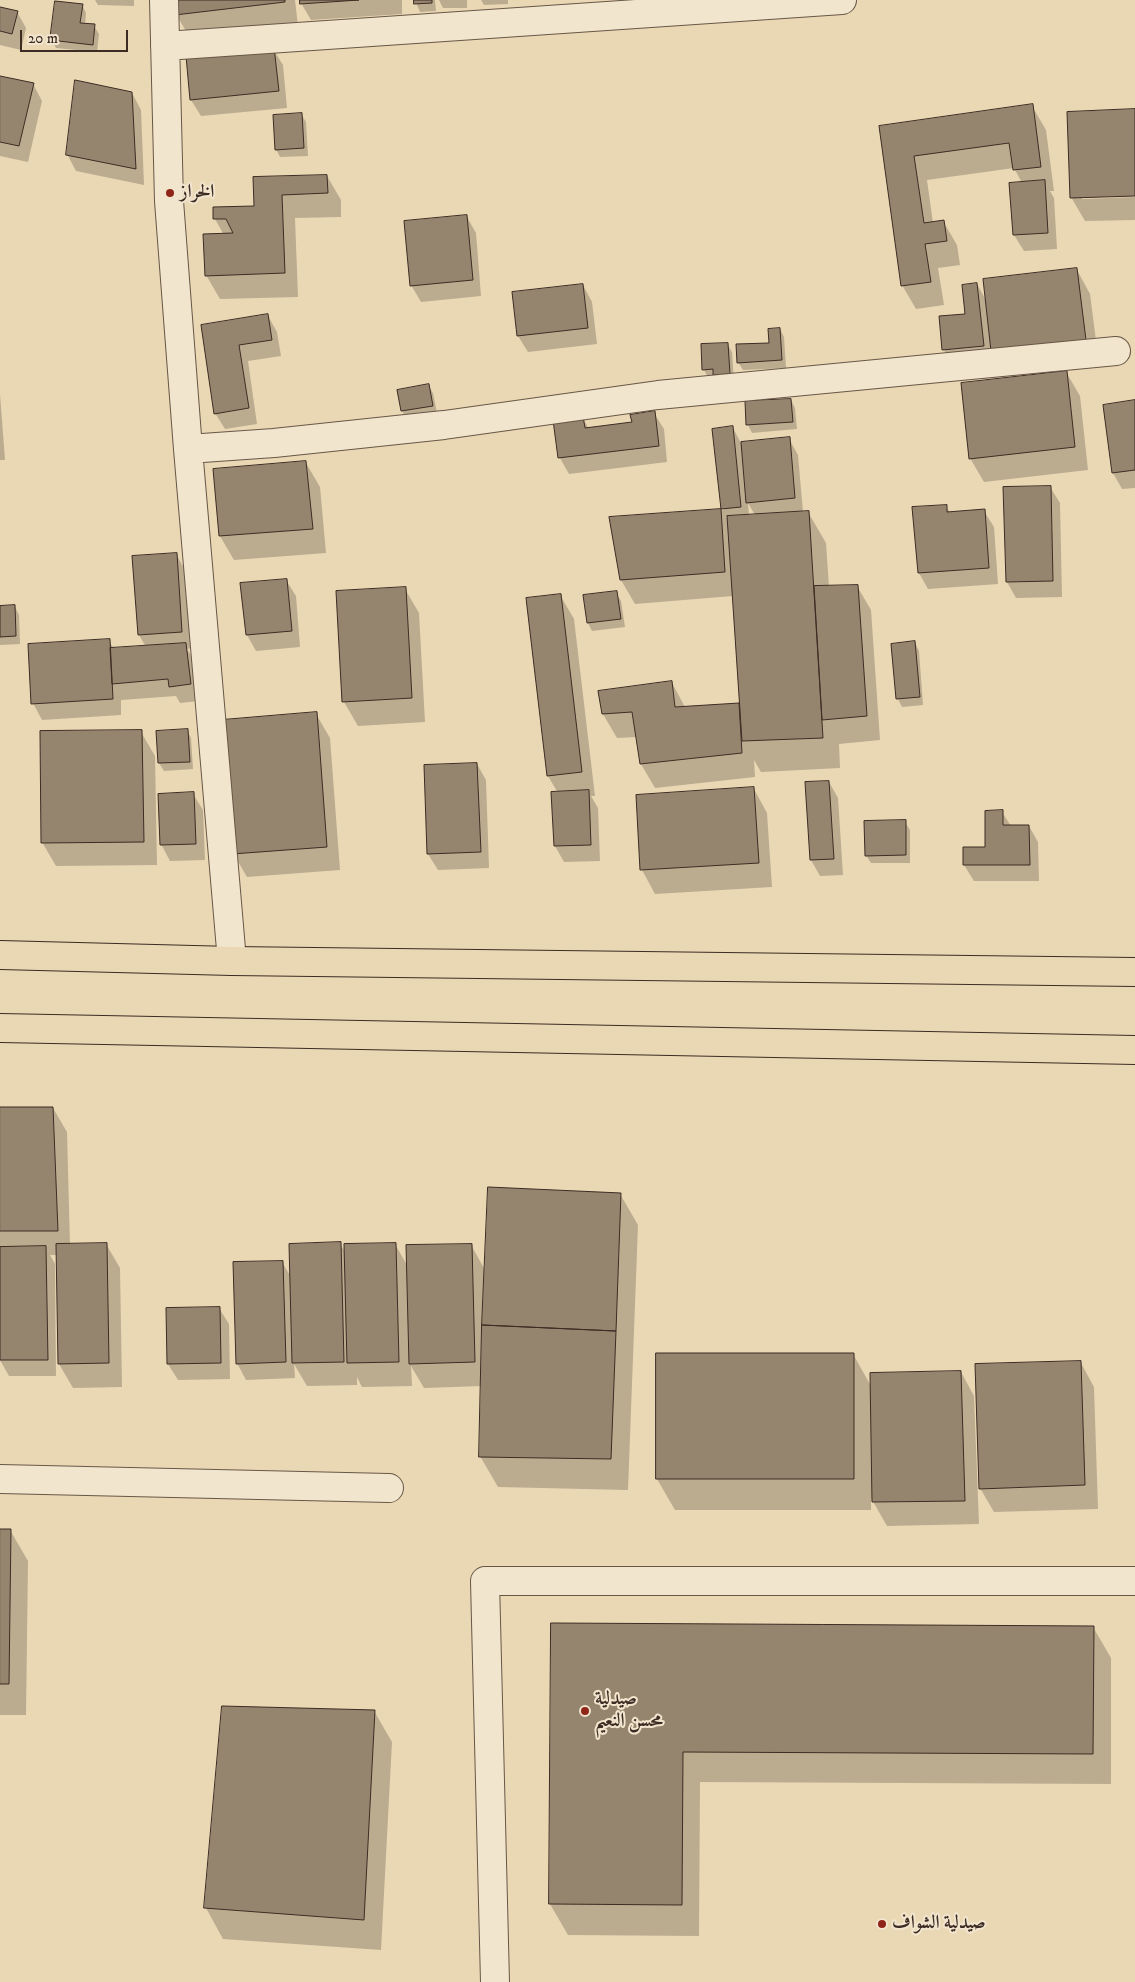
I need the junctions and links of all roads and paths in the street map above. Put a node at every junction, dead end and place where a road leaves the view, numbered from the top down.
1 (164, 0) edge
2 (842, 0) edge
3 (165, 46) junction
4 (1116, 351) dead end
5 (188, 449) junction
6 (0, 955) edge
7 (232, 961) junction
8 (1135, 972) edge
9 (0, 1028) edge
10 (1135, 1050) edge
11 (0, 1479) edge
12 (389, 1488) dead end
13 (1135, 1581) edge
14 (495, 1982) edge

1 - 3 street
2 - 3 street
3 - 5 street
4 - 5 street
5 - 7 street
6 - 7 main road
7 - 8 main road
9 - 10 main road
11 - 12 street
13 - 14 street

